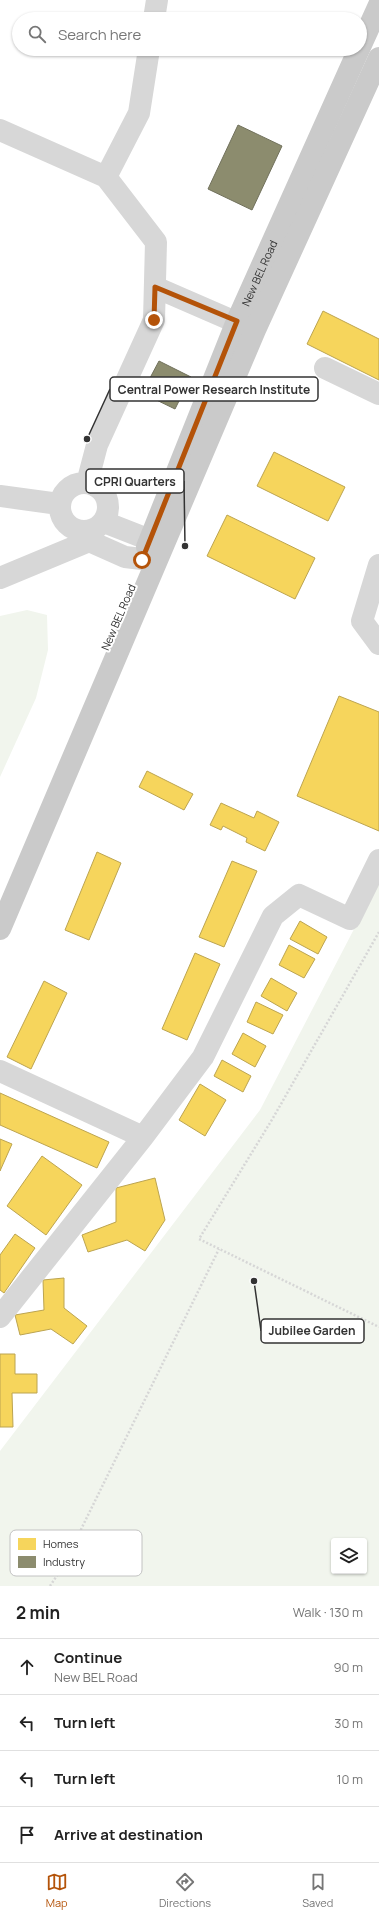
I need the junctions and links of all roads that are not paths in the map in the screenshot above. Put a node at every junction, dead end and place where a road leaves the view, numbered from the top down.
1 (157, 0) edge
2 (379, 5) edge
3 (155, 12) edge
4 (367, 32) edge
5 (148, 56) edge
6 (357, 56) edge
7 (379, 58) edge
8 (0, 130) edge
9 (106, 177) junction
10 (155, 287) junction
11 (246, 326) junction
12 (325, 368) dead end
13 (379, 394) edge
14 (87, 483) junction
15 (0, 496) edge
16 (59, 504) junction
17 (104, 522) junction
18 (146, 550) junction
19 (379, 565) edge
20 (0, 578) edge
21 (379, 644) edge
22 (379, 860) edge
23 (0, 898) edge
24 (0, 929) edge
25 (0, 1071) edge
26 (143, 1137) junction
27 (0, 1317) edge

1 - 3 lane
2 - 4 main road, New BEL Road
5 - 9 lane
6 - 11 main road, New BEL Road
7 - 11 main road
8 - 9 lane
9 - 10 lane
10 - 11 lane
10 - 14 lane
11 - 18 main road, New BEL Road
11 - 24 main road, New BEL Road
12 - 13 lane
14 - 16 lane
14 - 17 lane
15 - 16 lane
16 - 17 lane
17 - 18 lane
18 - 20 lane
18 - 23 main road, New BEL Road
19 - 21 lane
22 - 26 lane
25 - 26 lane
26 - 27 lane

